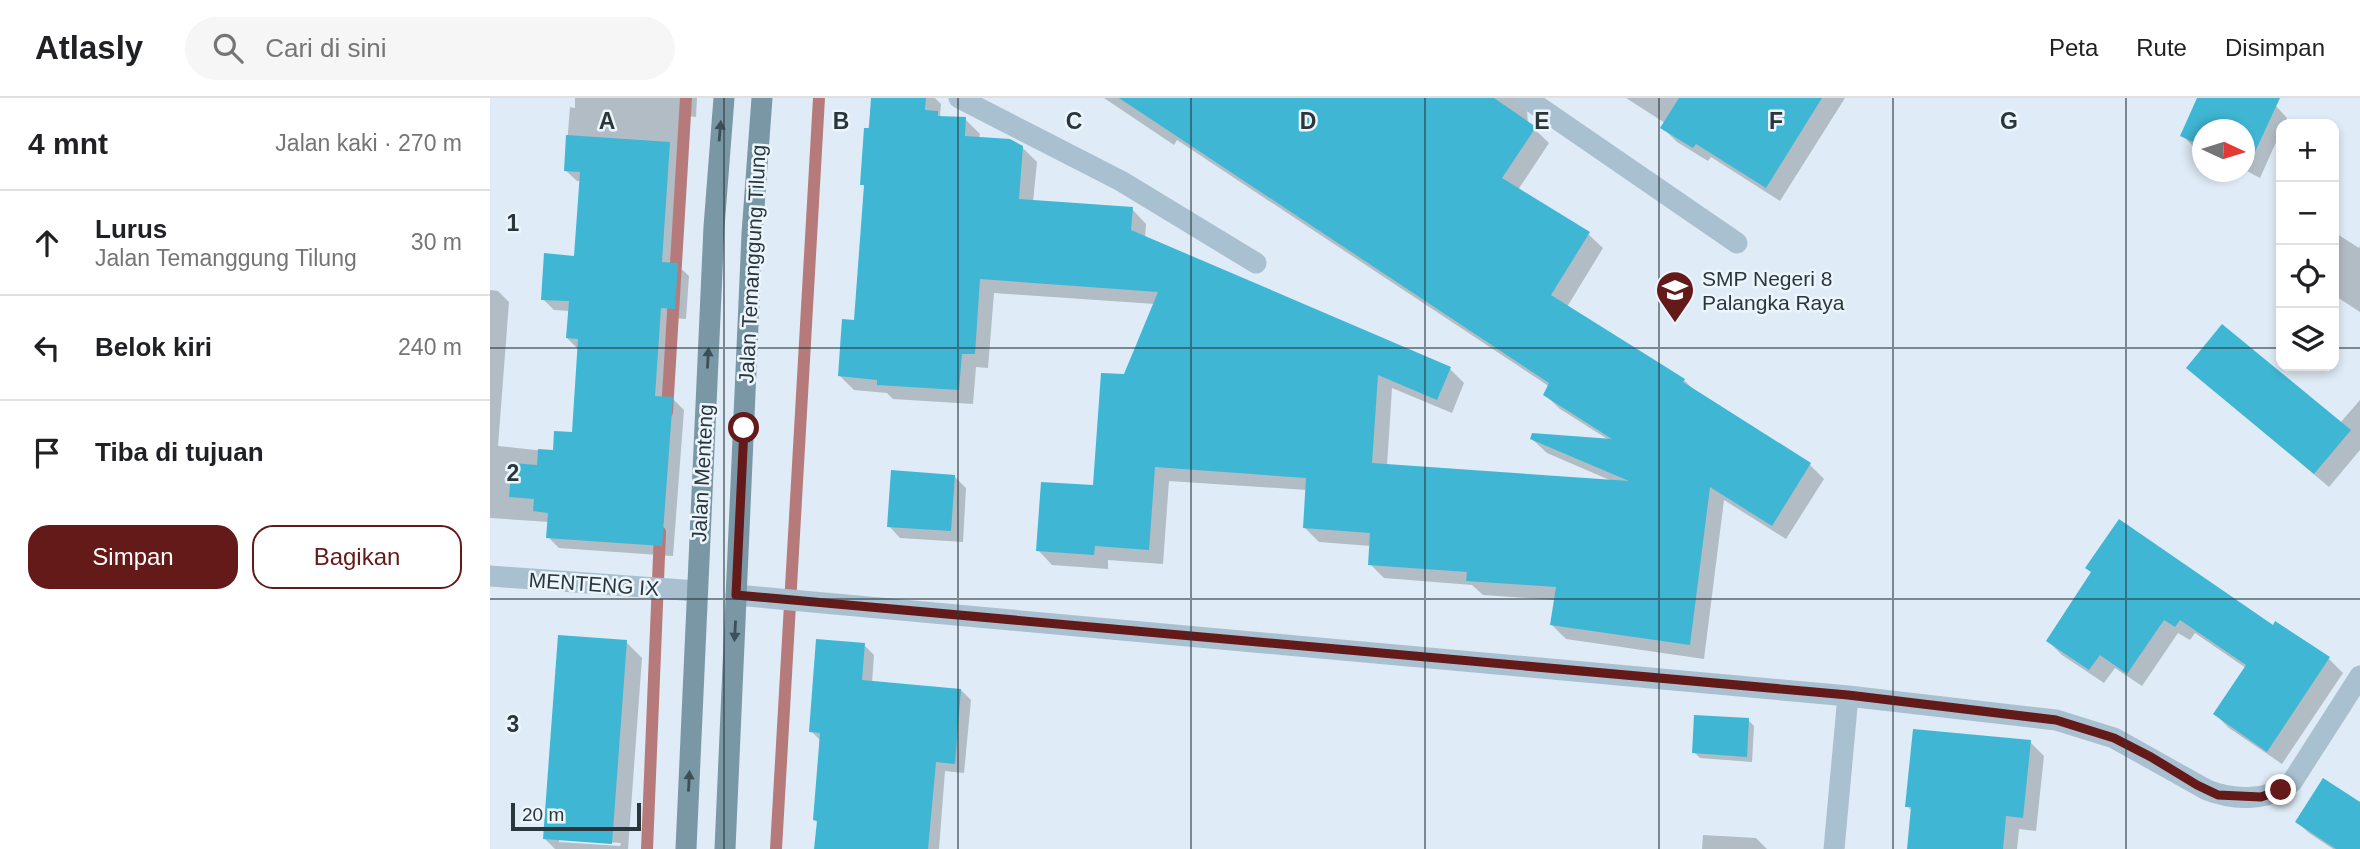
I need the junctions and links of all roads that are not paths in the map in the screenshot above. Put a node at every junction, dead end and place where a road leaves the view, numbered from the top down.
1 (724, 98) edge
2 (762, 98) edge
3 (960, 98) edge
4 (1526, 98) edge
5 (1737, 243) dead end
6 (1256, 263) dead end
7 (490, 576) edge
8 (697, 591) junction
9 (736, 595) junction
10 (2360, 676) edge
11 (1848, 695) junction
12 (686, 849) edge
13 (725, 849) edge
14 (1834, 849) edge

8 -> 1 street, Jalan Menteng
2 - 9 street, Jalan Temanggung Tilung
3 - 6 street
4 - 5 street
7 - 8 street, MENTENG IX
12 -> 8 street, Jalan Menteng
9 - 11 street
9 -> 13 street, Jalan Temanggung Tilung
10 - 11 street
11 - 14 street

